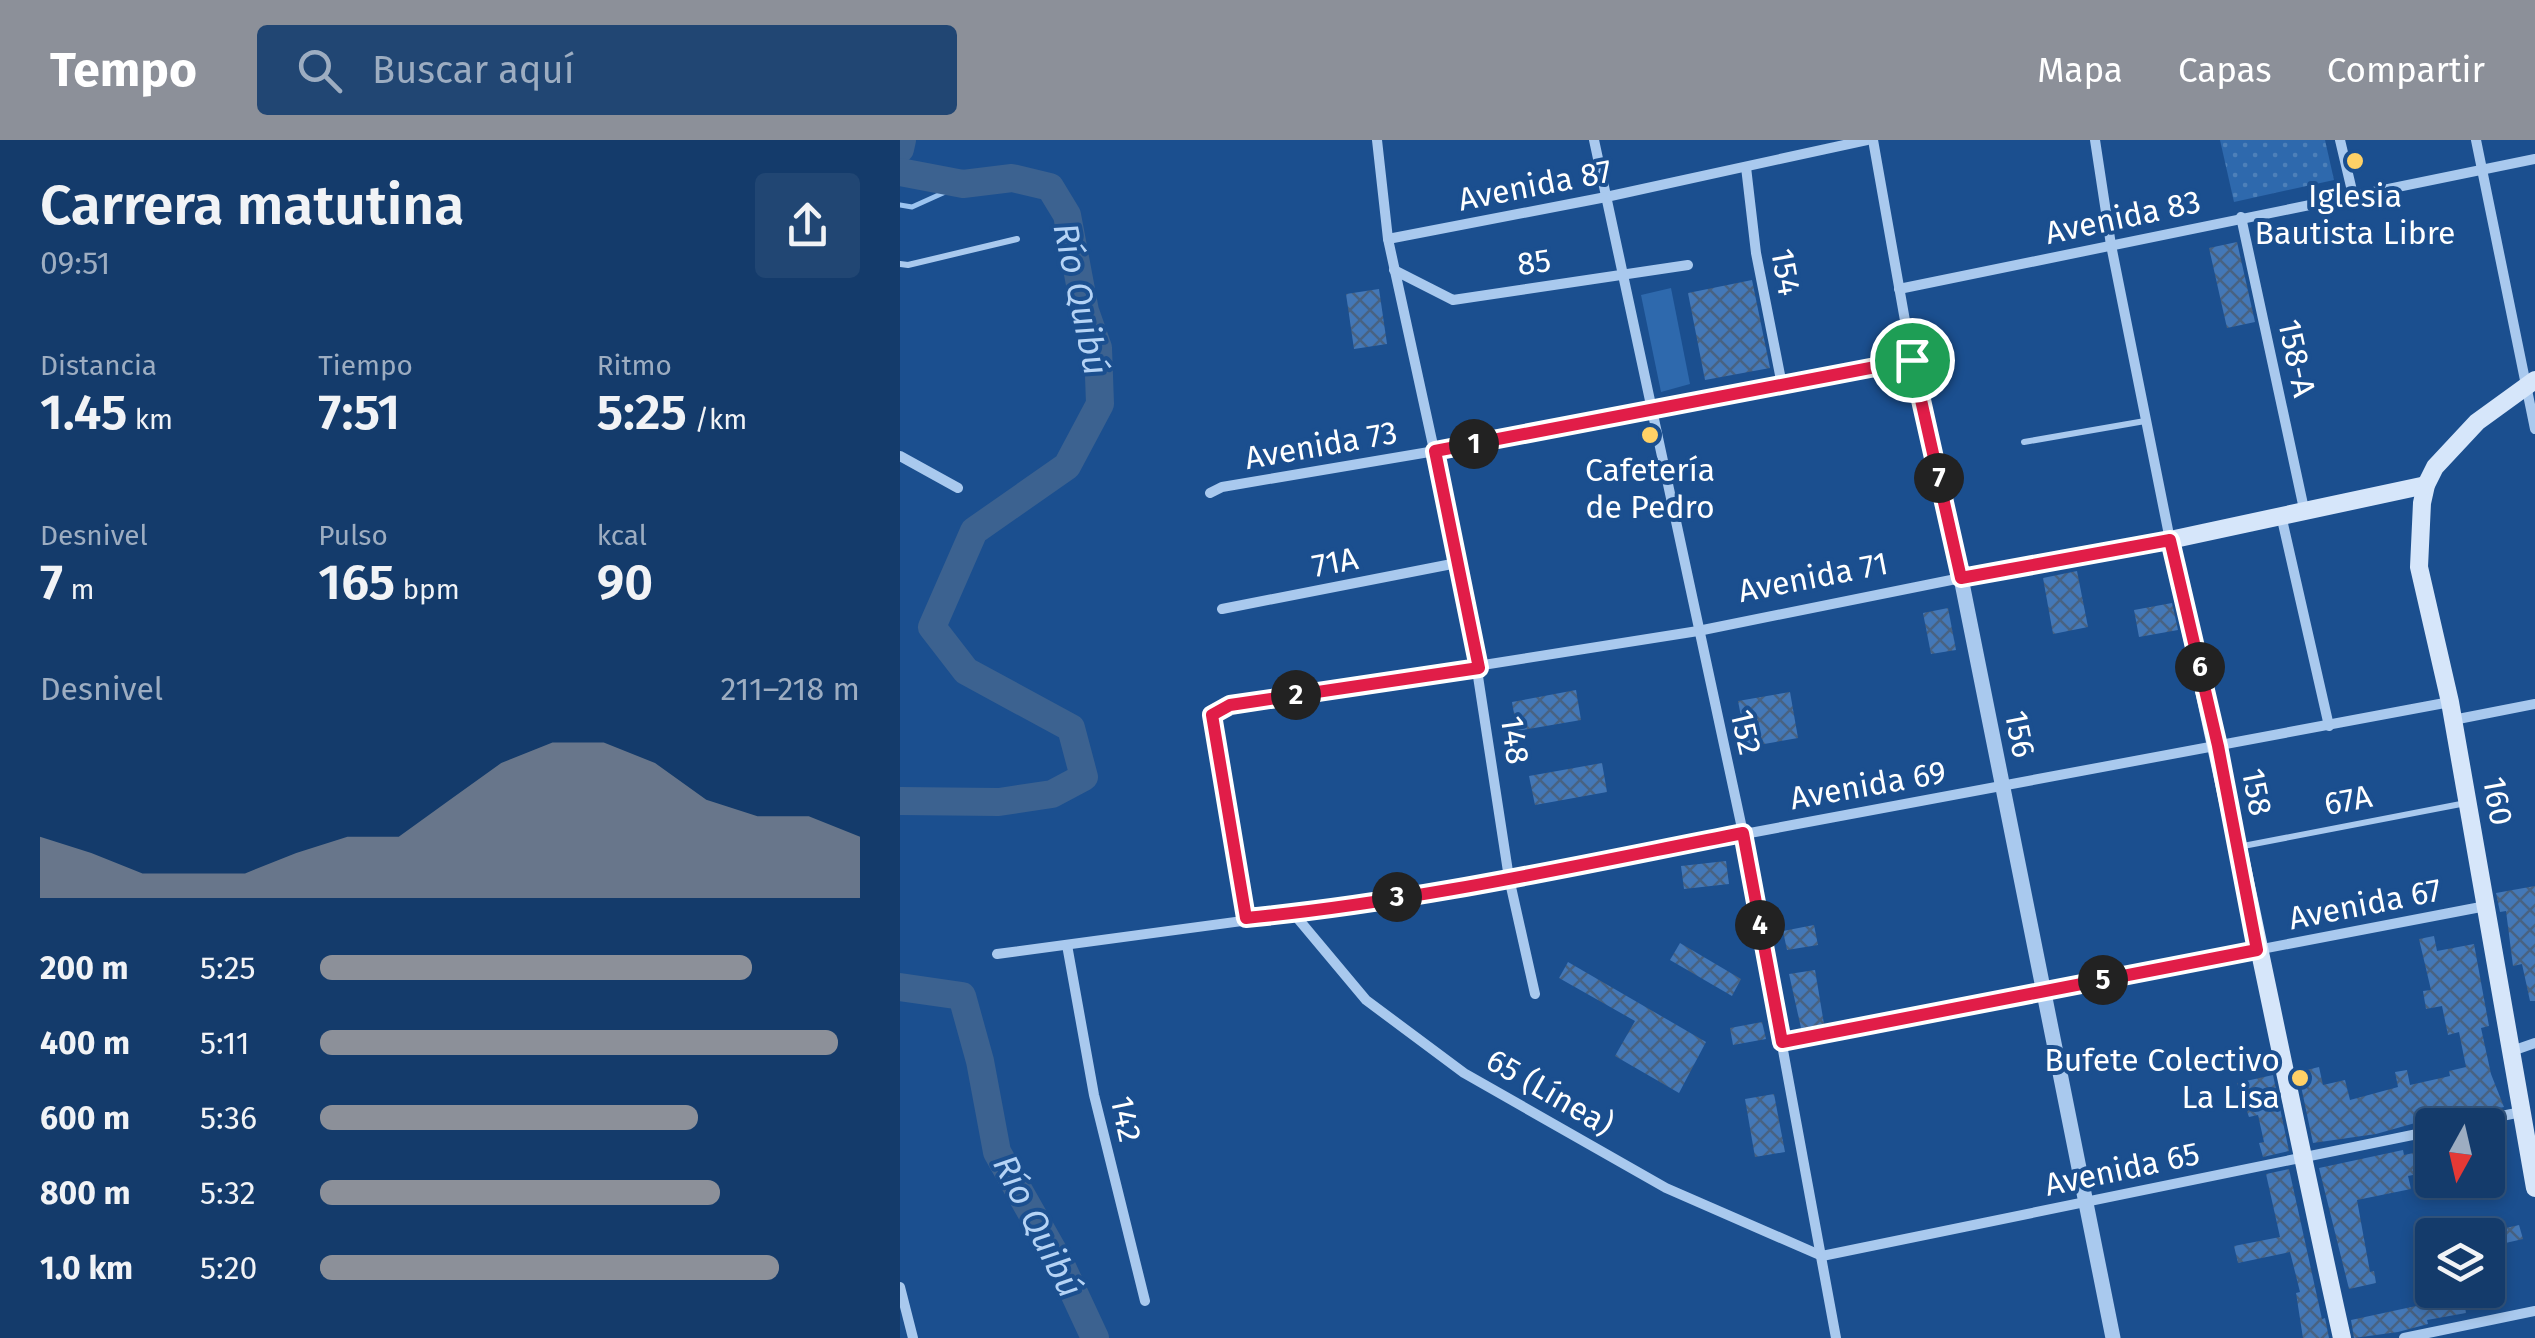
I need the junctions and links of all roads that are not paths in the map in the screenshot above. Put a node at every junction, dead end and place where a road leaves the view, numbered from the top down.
1 (1376, 140) edge
2 (1594, 140) edge
3 (1870, 140) edge
4 (2094, 140) edge
5 (2340, 140) edge
6 (2476, 140) edge
7 (2535, 158) edge
8 (1746, 168) junction
9 (2481, 170) junction
10 (2353, 195) junction
11 (1606, 197) junction
12 (2240, 218) junction
13 (1016, 239) dead end
14 (1388, 239) junction
15 (2111, 246) junction
16 (900, 264) edge
17 (1688, 264) dead end
18 (1394, 270) junction
19 (1624, 274) junction
20 (1899, 289) junction
21 (1912, 360) junction
22 (2530, 382) edge
23 (1782, 385) junction
24 (1654, 409) junction
25 (2146, 421) junction
26 (2535, 429) edge
27 (2024, 442) dead end
28 (1435, 451) junction
29 (900, 456) edge
30 (2426, 484) junction
31 (958, 488) dead end
32 (1210, 493) dead end
33 (2304, 510) junction
34 (2281, 514) junction
35 (2170, 540) junction
36 (1457, 564) junction
37 (1961, 578) junction
38 (1222, 609) dead end
39 (1698, 631) junction
40 (1479, 668) junction
41 (2535, 704) edge
42 (2451, 711) junction
43 (2329, 726) junction
44 (2218, 746) junction
45 (2002, 786) junction
46 (2468, 802) junction
47 (1743, 833) junction
48 (2238, 848) junction
49 (1509, 878) junction
50 (2486, 906) junction
51 (1294, 914) junction
52 (1246, 918) junction
53 (1067, 945) junction
54 (2257, 950) junction
55 (998, 954) dead end
56 (2044, 991) junction
57 (1535, 994) dead end
58 (1782, 1042) junction
59 (2535, 1042) edge
60 (2512, 1051) junction
61 (2522, 1112) junction
62 (2505, 1116) edge
63 (2415, 1134) edge
64 (2302, 1157) junction
65 (2535, 1188) edge
66 (2086, 1202) junction
67 (1822, 1256) junction
68 (900, 1287) edge
69 (1145, 1301) dead end
70 (2535, 1310) edge
71 (913, 1338) edge
72 (1836, 1338) edge
73 (2112, 1338) edge
74 (2342, 1338) edge
75 (2404, 1338) edge

1 - 14 street, 148
2 - 11 street, 152
3 - 8 street, Avenida 87
3 - 20 street, 156
4 - 15 street, 158
5 - 10 street
6 - 9 street
7 - 9 street, Avenida 83
8 - 11 street, Avenida 87
8 - 23 street, 154
9 - 10 street, Avenida 83
9 - 22 street
10 - 12 street, Avenida 83
11 - 14 street, Avenida 87
11 - 19 street, 152
12 - 15 street, Avenida 83
12 - 33 street, 158-A
13 - 16 lane
14 - 18 street, 148
15 - 20 street, Avenida 83
15 - 25 street, 158
17 - 19 street, 85
18 - 19 street, 85
18 - 28 street, 148
19 - 24 street, 152
20 - 21 street, 156
21 - 23 street, Avenida 73
21 - 37 street, 156
22 - 26 street
22 - 30 main road
23 - 24 street, Avenida 73
24 - 28 street, Avenida 73
24 - 39 street, 152
25 - 27 lane
25 - 35 street, 158
28 - 32 street, Avenida 73
28 - 36 street, 148
29 - 31 street
30 - 33 main road, Avenida 71
30 - 42 main road, 160
33 - 34 main road, Avenida 71
34 - 35 main road, Avenida 71
34 - 43 street
35 - 37 street, Avenida 71
35 - 44 main road, 158
36 - 38 street, 71A
36 - 40 street, 148
37 - 39 street, Avenida 71
37 - 45 street, 156
39 - 40 street, Avenida 71
39 - 47 street, 152
40 - 49 street, 148
40 - 52 street, Avenida 71
41 - 42 street, Avenida 69
42 - 43 street, Avenida 69
42 - 46 main road, 160
43 - 44 street, Avenida 69
44 - 45 street, Avenida 69
44 - 48 main road, 158
45 - 47 street, Avenida 69
45 - 56 street, 156
46 - 48 lane, 67A
46 - 50 main road, 160
47 - 49 street, Avenida 69
47 - 58 street, 152
48 - 54 main road, 158
49 - 51 street, Avenida 69
49 - 57 street, 148
50 - 54 street, Avenida 67
50 - 60 main road, 160
51 - 52 street, Avenida 69
51 - 67 street, 65 (Línea)
52 - 53 street, Avenida 69
53 - 55 street, Avenida 69
53 - 69 street, 142
54 - 56 street, Avenida 67
54 - 64 main road, 158
56 - 58 street, Avenida 67
56 - 66 street, 156
58 - 67 street, 152
59 - 60 street
60 - 61 main road, 160
61 - 62 street
61 - 65 main road, 160
63 - 64 street, Avenida 65
64 - 66 street, Avenida 65
64 - 74 main road, 158
66 - 67 street, Avenida 65
66 - 73 street, 156
67 - 72 street, 152
68 - 71 street
70 - 75 street

